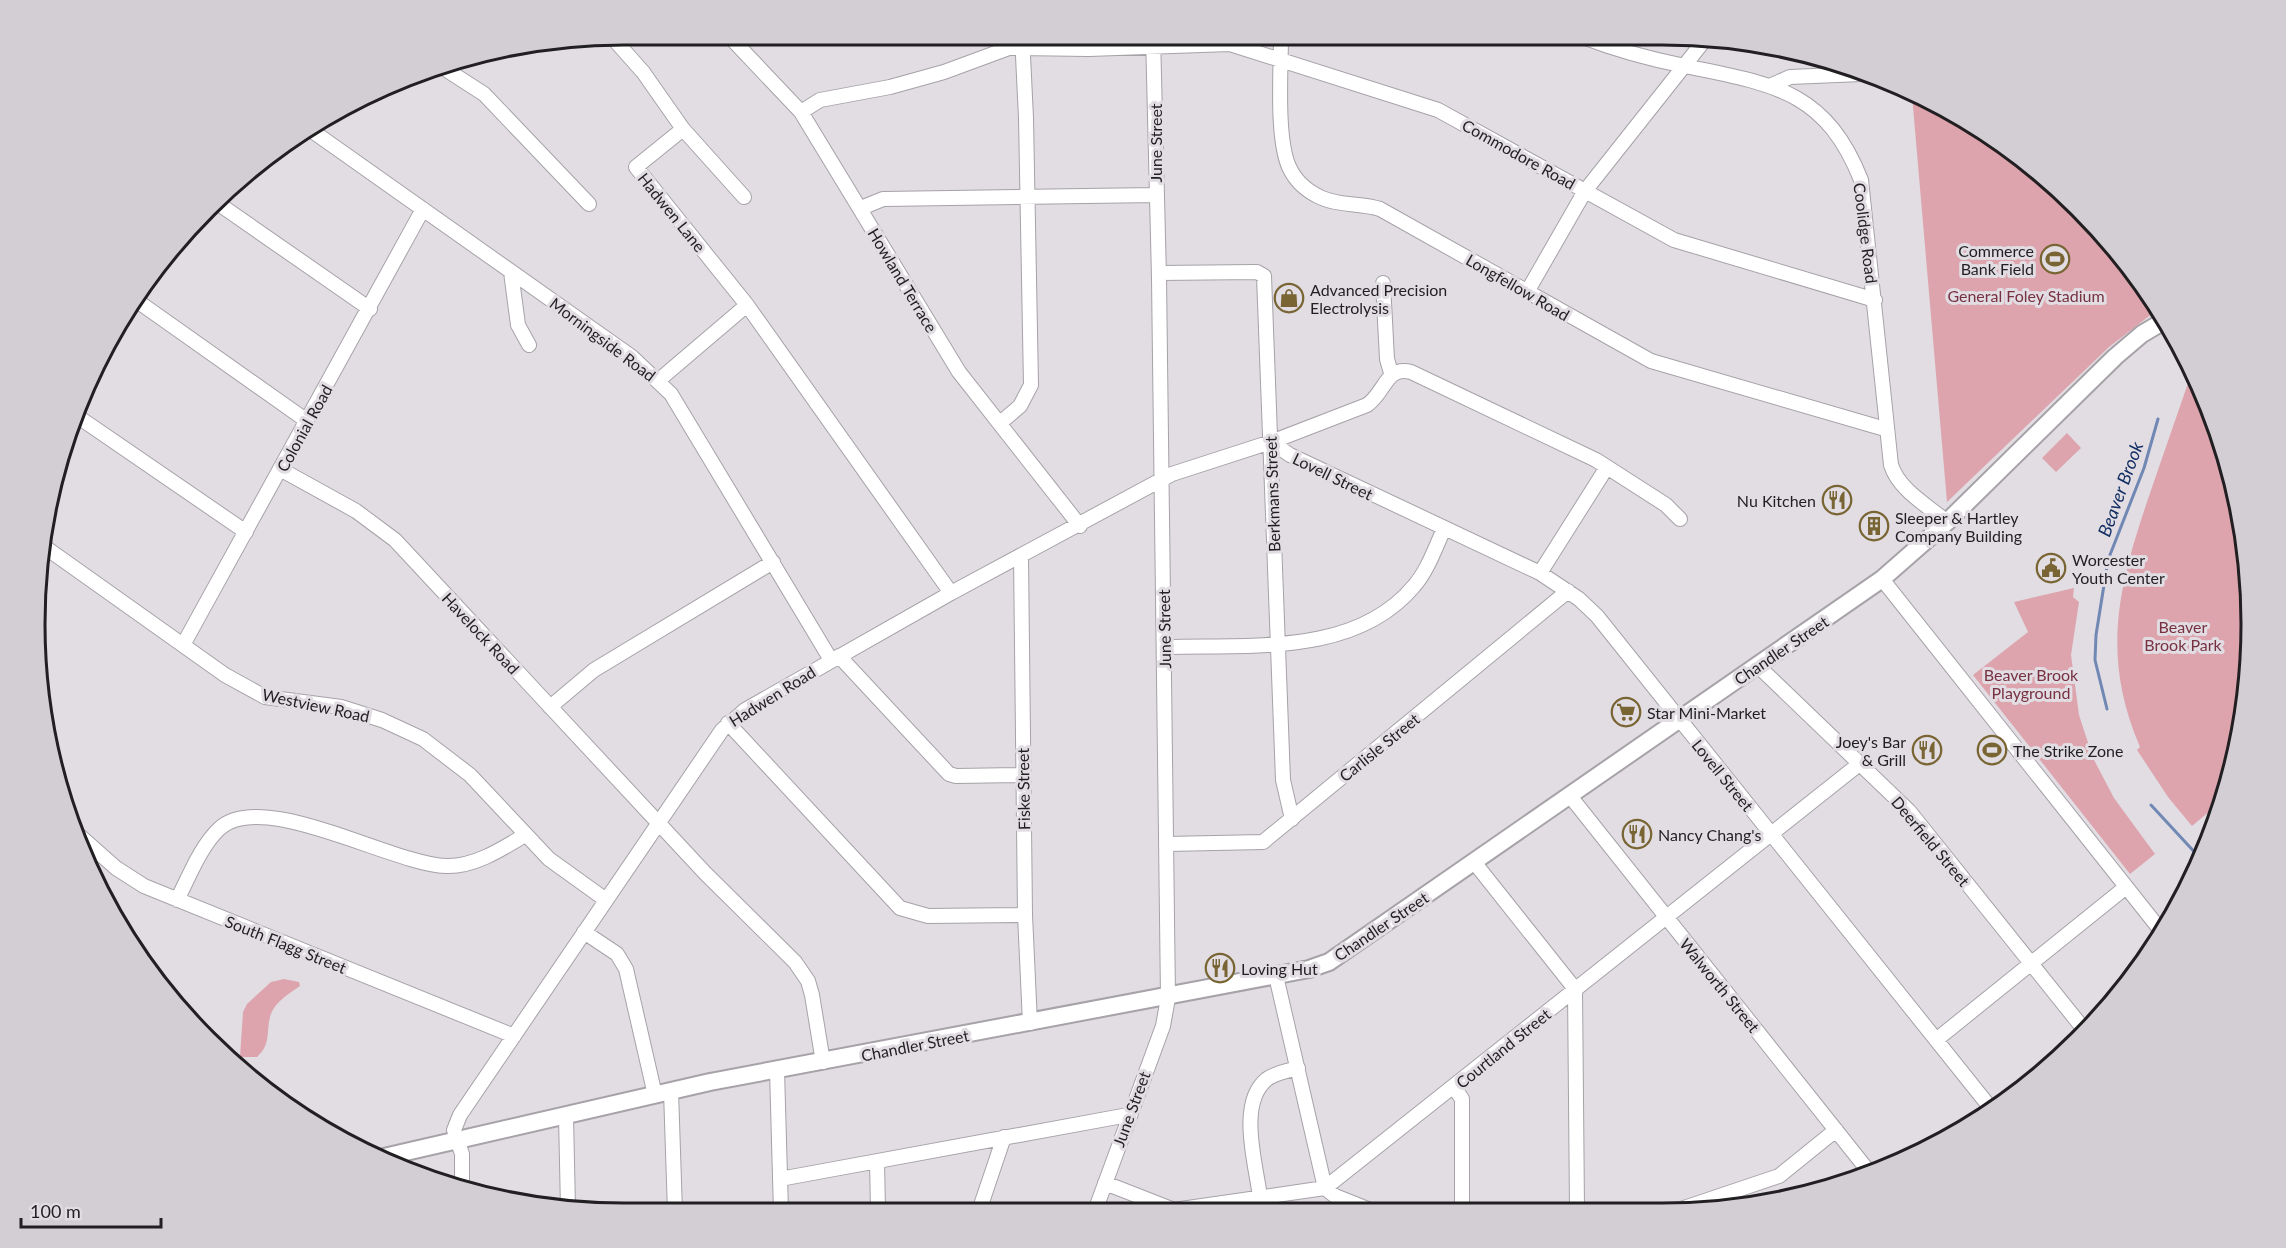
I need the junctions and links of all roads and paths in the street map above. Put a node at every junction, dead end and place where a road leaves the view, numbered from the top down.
1 (619, 45) edge
2 (737, 45) edge
3 (1016, 45) edge
4 (1022, 45) edge
5 (1154, 45) edge
6 (1233, 45) edge
7 (1281, 45) edge
8 (1606, 45) edge
9 (1700, 46) edge
10 (1281, 61) junction
11 (1684, 66) junction
12 (451, 72) edge
13 (1844, 75) edge
14 (1772, 85) junction
15 (801, 112) junction
16 (683, 129) junction
17 (316, 134) edge
18 (1585, 191) junction
19 (1156, 195) junction
20 (744, 197) dead end
21 (1028, 197) junction
22 (589, 204) dead end
23 (223, 207) edge
24 (861, 208) junction
25 (423, 209) junction
26 (511, 272) junction
27 (1159, 273) junction
28 (1383, 283) dead end
29 (1527, 292) junction
30 (1875, 300) junction
31 (142, 304) edge
32 (747, 305) junction
33 (370, 309) junction
34 (2157, 325) edge
35 (529, 345) dead end
36 (1391, 373) junction
37 (659, 380) junction
38 (83, 420) edge
39 (307, 421) junction
40 (1000, 423) junction
41 (1886, 429) junction
42 (1271, 442) junction
43 (1607, 467) junction
44 (280, 469) junction
45 (1162, 481) junction
46 (1680, 519) dead end
47 (1947, 522) junction
48 (1080, 526) junction
49 (1444, 529) junction
50 (246, 532) junction
51 (50, 550) edge
52 (1021, 556) junction
53 (773, 562) junction
54 (1540, 573) junction
55 (1882, 579) junction
56 (1568, 591) junction
57 (951, 593) junction
58 (1279, 644) junction
59 (183, 645) junction
60 (1165, 647) junction
61 (835, 658) junction
62 (1758, 666) junction
63 (550, 707) junction
64 (1679, 719) junction
65 (728, 723) junction
66 (1858, 765) junction
67 (1023, 775) junction
68 (1570, 796) junction
69 (1292, 819) junction
70 (659, 823) junction
71 (525, 835) junction
72 (1771, 835) junction
73 (88, 843) edge
74 (1167, 844) junction
75 (1474, 862) junction
76 (2126, 887) junction
77 (177, 900) junction
78 (606, 900) junction
79 (1025, 915) junction
80 (1667, 918) junction
81 (2156, 925) edge
82 (584, 932) junction
83 (2031, 964) junction
84 (1276, 976) junction
85 (1575, 989) junction
86 (1168, 998) junction
87 (1029, 1023) junction
88 (2080, 1024) edge
89 (514, 1036) junction
90 (1936, 1040) junction
91 (823, 1062) junction
92 (1298, 1068) junction
93 (777, 1070) junction
94 (1454, 1087) junction
95 (663, 1093) junction
96 (1987, 1103) edge
97 (1128, 1115) junction
98 (566, 1116) junction
99 (1836, 1130) junction
100 (1004, 1137) junction
101 (457, 1140) junction
102 (393, 1155) edge
103 (877, 1161) junction
104 (1864, 1166) edge
105 (462, 1179) edge
106 (780, 1179) junction
107 (1105, 1184) junction
108 (1325, 1188) junction
109 (1260, 1197) junction
110 (568, 1200) edge
111 (1703, 1202) edge
112 (674, 1203) edge
113 (781, 1203) edge
114 (878, 1203) edge
115 (982, 1203) edge
116 (1098, 1203) edge
117 (1155, 1203) edge
118 (1220, 1203) edge
119 (1352, 1203) edge
120 (1462, 1203) edge
121 (1577, 1203) edge

1 - 16 street
2 - 15 street, Howland Terrace
3 - 15 street, Commodore Road
4 - 21 street
5 - 19 street, June Street
6 - 10 street, Commodore Road
7 - 10 street, Longfellow Road
8 - 11 street, Coolidge Road
9 - 11 street
10 - 18 street, Commodore Road
10 - 29 street, Longfellow Road
11 - 14 street, Coolidge Road
11 - 18 street
12 - 22 street
13 - 14 street
14 - 30 street, Coolidge Road
15 - 24 street, Howland Terrace
16 - 20 street
16 - 32 street, Hadwen Lane
17 - 25 street, Morningside Road
18 - 29 street
18 - 30 street, Commodore Road
19 - 21 street
19 - 27 street, June Street
21 - 24 street
21 - 40 street
23 - 33 street
24 - 40 street, Howland Terrace
25 - 26 street, Morningside Road
25 - 33 street, Colonial Road
26 - 35 street
26 - 37 street, Morningside Road
27 - 42 street, Berkmans Street
27 - 45 street, June Street
28 - 36 street
29 - 41 street, Longfellow Road
30 - 41 street, Coolidge Road
31 - 39 street
32 - 37 street
32 - 57 street
33 - 39 street, Colonial Road
34 - 47 main road, Chandler Street
36 - 42 street, Hadwen Road
36 - 43 street
37 - 53 street, Morningside Road
38 - 50 street
39 - 44 street, Colonial Road
40 - 48 street, Howland Terrace
41 - 47 street, Coolidge Road
42 - 45 street, Hadwen Road
42 - 49 street, Lovell Street
42 - 58 street, Berkmans Street
43 - 46 street
43 - 54 street
44 - 50 street, Colonial Road
44 - 63 street, Havelock Road
45 - 48 street, Hadwen Road
45 - 60 street, June Street
47 - 55 main road, Chandler Street
48 - 52 street, Hadwen Road
49 - 54 street, Lovell Street
49 - 58 street
50 - 59 street, Colonial Road
51 - 59 street, Westview Road
52 - 57 street, Hadwen Road
52 - 67 street, Fiske Street
53 - 61 street, Morningside Road
53 - 63 street
54 - 56 street, Lovell Street
55 - 62 main road, Chandler Street
55 - 76 street
56 - 64 street, Lovell Street
56 - 69 street, Carlisle Street
57 - 61 street, Hadwen Road
58 - 60 street
58 - 69 street, Berkmans Street
59 - 71 street, Westview Road
60 - 74 street, June Street
61 - 65 street, Hadwen Road
61 - 67 street, Morningside Road
62 - 64 main road, Chandler Street
62 - 66 street, Deerfield Street
63 - 70 street, Havelock Road
64 - 68 main road, Chandler Street
64 - 72 street, Lovell Street
65 - 70 street, Hadwen Road
65 - 79 street
66 - 72 street, Courtland Street
66 - 83 street, Deerfield Street
67 - 79 street, Fiske Street
68 - 75 main road, Chandler Street
68 - 80 street, Walworth Street
69 - 74 street, Carlisle Street
70 - 78 street, Hadwen Road
70 - 91 street, Havelock Road
71 - 77 street
71 - 78 street, Westview Road
72 - 80 street, Courtland Street
72 - 90 street, Lovell Street
73 - 77 street, South Flagg Street
74 - 86 street, June Street
75 - 84 main road, Chandler Street
75 - 85 street
76 - 81 street
76 - 83 street
77 - 89 street, South Flagg Street
78 - 82 street, Hadwen Road
79 - 87 street, Fiske Street
80 - 85 street, Courtland Street
80 - 99 street, Walworth Street
82 - 89 street, Hadwen Road
82 - 95 street
83 - 88 street, Deerfield Street
83 - 90 street
84 - 86 main road, Chandler Street
84 - 92 street
85 - 94 street, Courtland Street
85 - 121 street
86 - 87 main road, Chandler Street
86 - 97 street, June Street
87 - 91 main road, Chandler Street
89 - 101 street, Hadwen Road
90 - 96 street, Lovell Street
91 - 93 main road, Chandler Street
92 - 108 street
92 - 109 street
93 - 95 main road, Chandler Street
93 - 106 street
94 - 108 street, Courtland Street
94 - 120 street
95 - 98 main road, Chandler Street
95 - 112 street
97 - 100 street
97 - 107 street, June Street
98 - 101 main road, Chandler Street
98 - 110 street
99 - 104 street, Walworth Street
99 - 111 street
100 - 103 street
100 - 115 street
101 - 102 main road, Chandler Street
101 - 105 street
103 - 106 street
103 - 114 street
106 - 113 street
107 - 116 street, June Street
107 - 117 street
108 - 109 street
108 - 119 street
109 - 118 street

